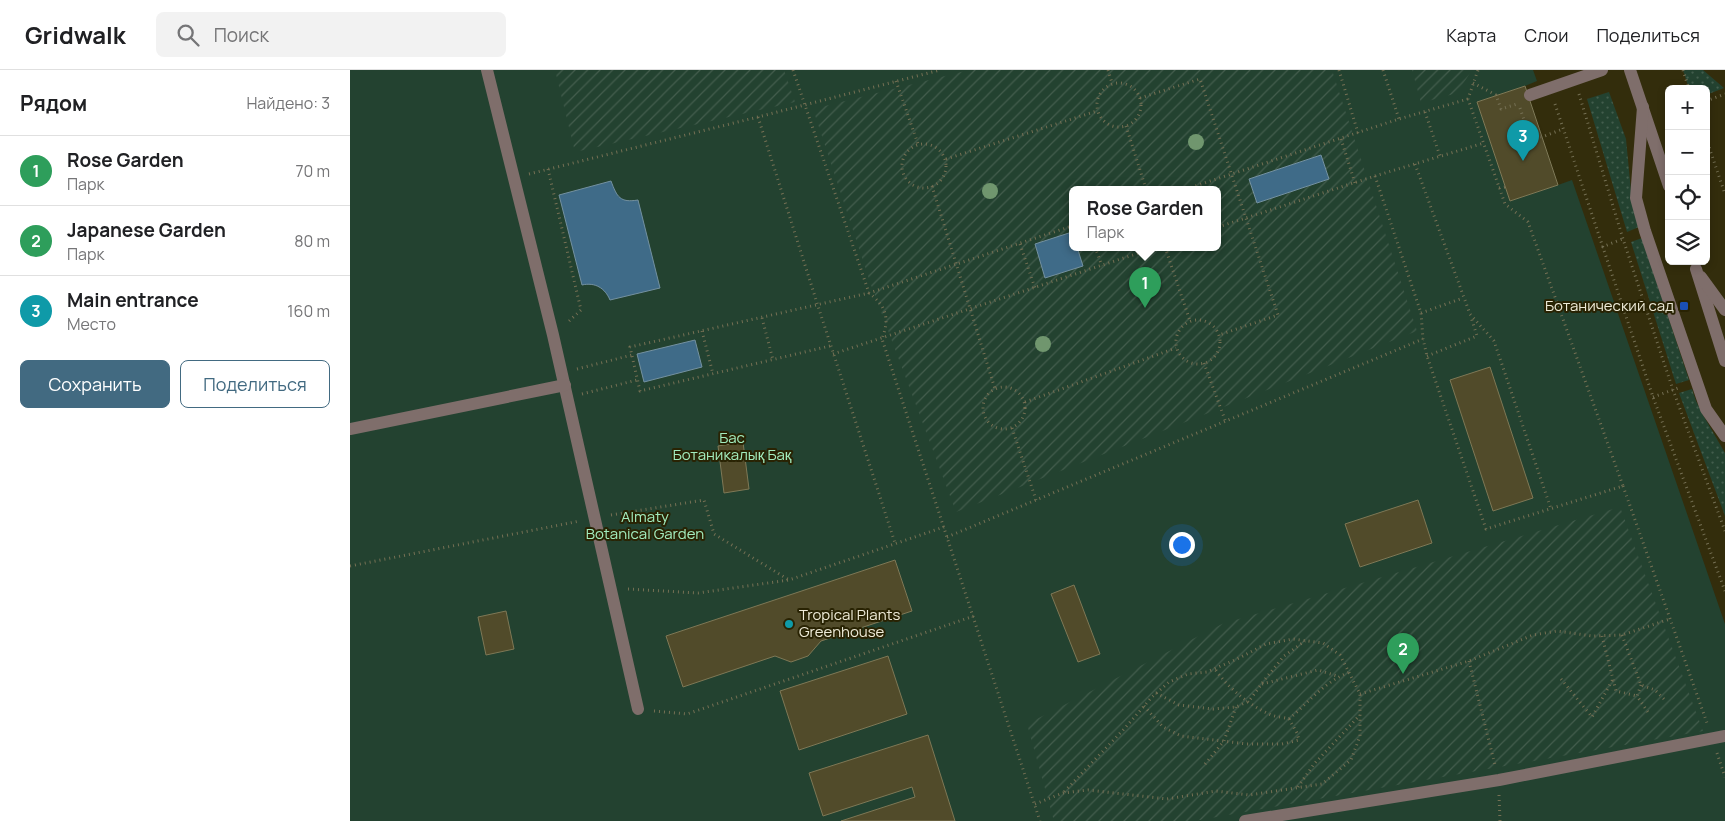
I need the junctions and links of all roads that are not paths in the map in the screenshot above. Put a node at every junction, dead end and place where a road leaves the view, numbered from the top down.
1 (487, 70) edge
2 (1602, 70) edge
3 (1630, 70) edge
4 (1530, 95) dead end
5 (1642, 107) junction
6 (1665, 175) edge
7 (1695, 265) edge
8 (1725, 310) edge
9 (1725, 361) edge
10 (564, 385) junction
11 (350, 430) edge
12 (1725, 436) edge
13 (638, 710) road end
14 (1725, 736) edge
15 (1245, 821) edge

1 - 10 street
2 - 4 street
3 - 5 street
5 - 6 street
5 - 12 street
7 - 8 street
7 - 9 street
10 - 11 street
10 - 13 street
14 - 15 street

